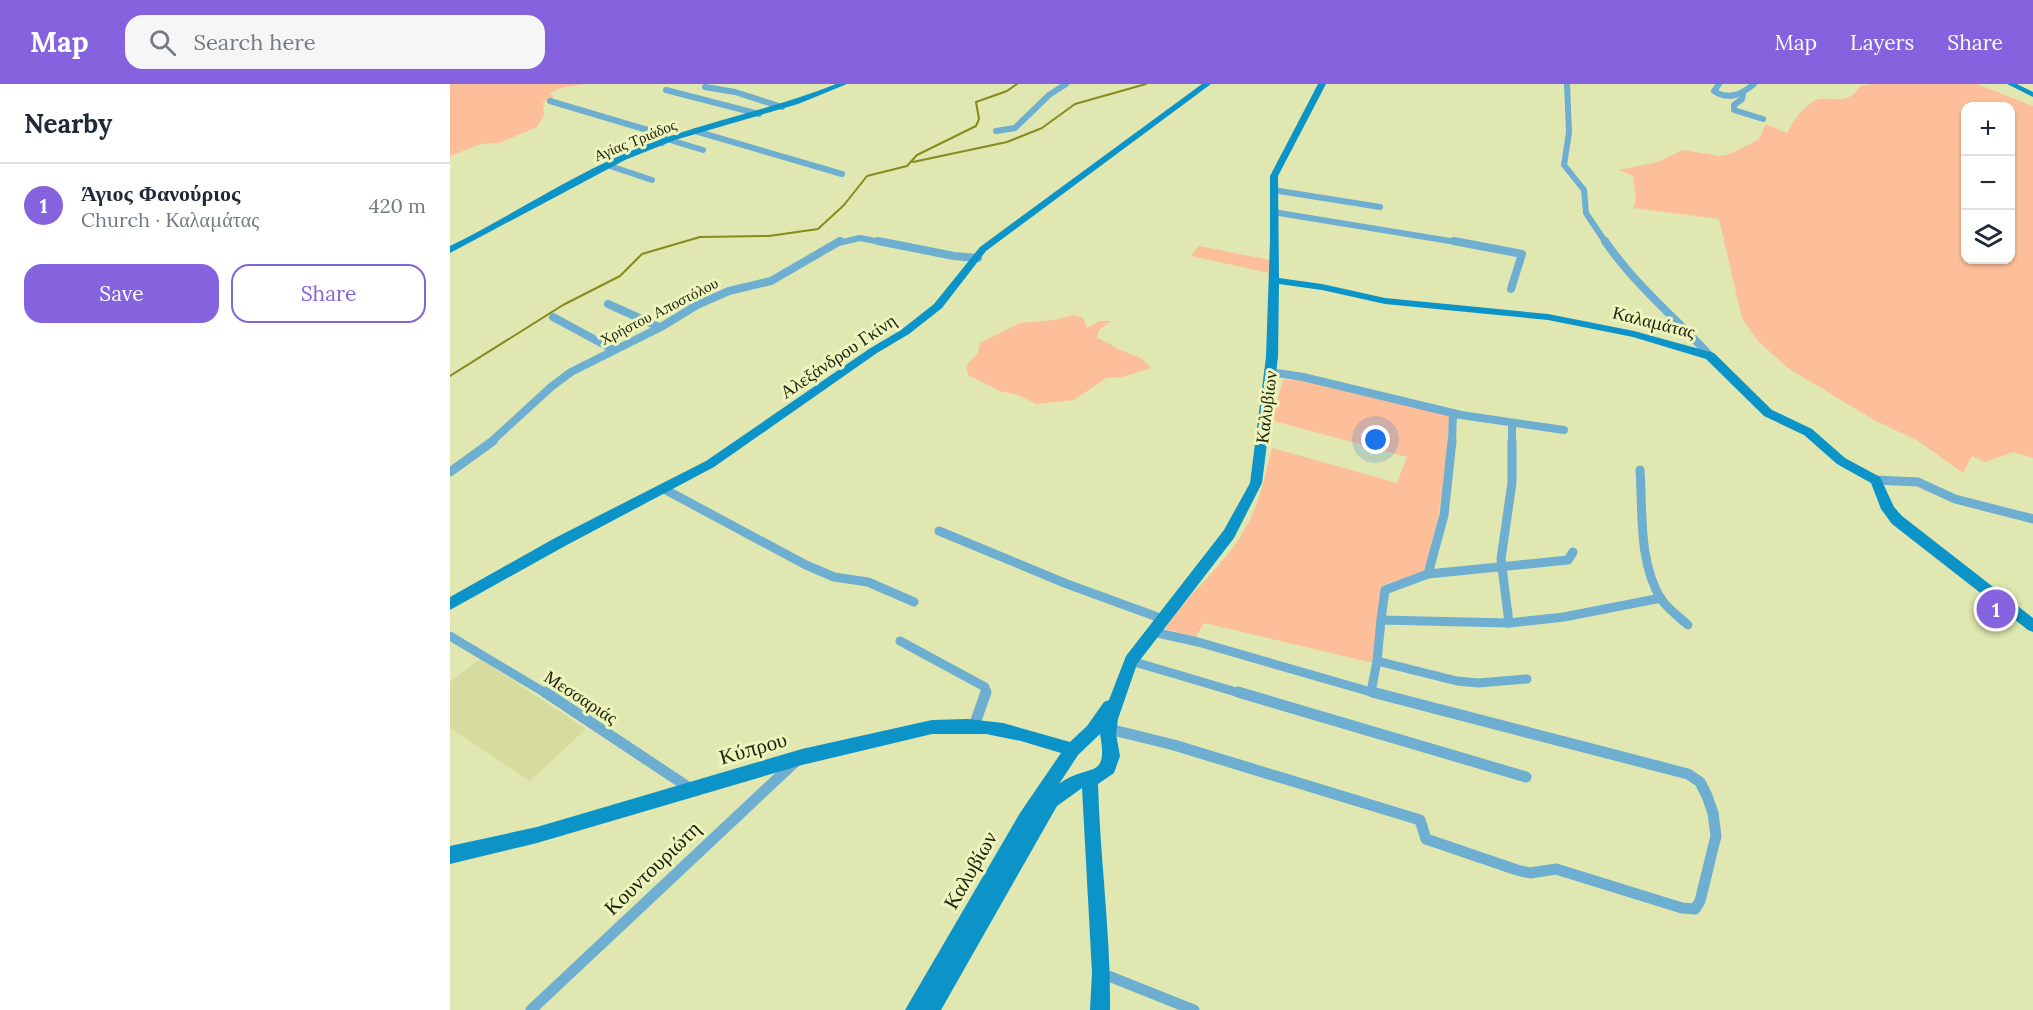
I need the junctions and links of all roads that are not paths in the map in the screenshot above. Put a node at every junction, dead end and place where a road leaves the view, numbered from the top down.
1 (843, 84) edge
2 (1066, 84) edge
3 (1207, 84) edge
4 (1322, 84) edge
5 (1567, 84) edge
6 (1719, 84) edge
7 (1754, 84) edge
8 (2012, 84) edge
9 (705, 87) dead end
10 (666, 90) dead end
11 (1743, 94) junction
12 (2033, 95) edge
13 (550, 101) dead end
14 (782, 107) junction
15 (759, 114) junction
16 (1762, 119) dead end
17 (695, 131) junction
18 (996, 132) dead end
19 (666, 141) junction
20 (703, 150) dead end
21 (607, 165) junction
22 (842, 174) dead end
23 (651, 180) dead end
24 (1273, 190) junction
25 (1380, 207) dead end
26 (1273, 212) junction
27 (450, 250) edge
28 (978, 258) junction
29 (1273, 280) junction
30 (1512, 290) dead end
31 (608, 303) dead end
32 (553, 317) dead end
33 (659, 327) junction
34 (614, 350) junction
35 (1710, 356) junction
36 (1270, 372) junction
37 (1453, 413) junction
38 (1512, 424) junction
39 (1564, 430) dead end
40 (1640, 470) dead end
41 (450, 472) edge
42 (1876, 480) junction
43 (664, 489) junction
44 (2033, 519) edge
45 (939, 531) dead end
46 (1573, 552) dead end
47 (1502, 565) junction
48 (1428, 574) junction
49 (1661, 598) junction
50 (914, 602) dead end
51 (450, 604) edge
52 (1162, 619) junction
53 (1382, 620) junction
54 (1509, 623) junction
55 (1688, 624) dead end
56 (2033, 626) edge
57 (1153, 632) junction
58 (450, 636) edge
59 (900, 641) dead end
60 (1131, 661) junction
61 (1377, 661) junction
62 (1527, 679) dead end
63 (1371, 692) junction
64 (1115, 699) junction
65 (974, 726) junction
66 (1109, 729) junction
67 (1111, 749) junction
68 (1073, 750) junction
69 (802, 757) junction
70 (1526, 777) dead end
71 (1088, 778) junction
72 (692, 789) junction
73 (450, 855) edge
74 (1101, 973) junction
75 (531, 1010) edge
76 (915, 1010) edge
77 (930, 1010) edge
78 (1100, 1010) edge
79 (1194, 1010) edge

1 - 14 street, Αγίας Τριάδος
2 - 18 street
3 - 28 street, Αλεξάνδρου Γκίνη
4 - 24 street, Καλυβίων
5 - 35 street
6 - 11 street
7 - 11 street
8 - 12 street
9 - 14 street
10 - 15 street
11 - 16 street
13 - 19 street
14 - 15 street, Αγίας Τριάδος
15 - 17 street, Αγίας Τριάδος
17 - 19 street, Αγίας Τριάδος
17 - 22 street
19 - 20 street
19 - 21 street, Αγίας Τριάδος
21 - 23 street
21 - 27 street, Αγίας Τριάδος
24 - 25 street
24 - 26 street, Καλυβίων
26 - 29 street, Καλυβίων
26 - 30 street
28 - 33 street, Χρήστου Αποστόλου
28 - 43 street, Αλεξάνδρου Γκίνη
29 - 35 street, Καλαμάτας
29 - 36 street, Καλυβίων
31 - 33 street
32 - 34 street
33 - 34 street, Χρήστου Αποστόλου
34 - 41 street, Χρήστου Αποστόλου
35 - 42 street, Καλαμάτας
36 - 37 street
36 - 52 street, Καλυβίων
37 - 38 street
37 - 48 street
38 - 39 street
38 - 47 street
40 - 49 street
42 - 44 street
42 - 56 street
43 - 50 street
43 - 51 street, Αλεξάνδρου Γκίνη
45 - 52 street
46 - 47 street
47 - 48 street
47 - 54 street
48 - 53 street
49 - 54 street
49 - 55 street
52 - 57 street, Καλυβίων
53 - 54 street
53 - 61 street
57 - 60 street, Καλυβίων
57 - 63 street
58 - 72 street, Μεσσαριάς
59 - 65 street
60 - 64 street, Καλυβίων
60 - 70 street
61 - 62 street
61 - 63 street
63 - 66 street
64 - 66 street, Καλυβίων
64 - 68 street, Καλυβίων
65 - 68 street, Κύπρου
65 - 69 street, Κύπρου
66 - 67 street, Καλυβίων
67 - 68 street
67 - 71 street, Καλυβίων
68 - 71 street
68 - 76 street, Καλυβίων
69 - 72 street, Κύπρου
69 - 75 street, Κουντουριώτη
71 - 74 street
71 - 77 street, Καλυβίων
72 - 73 street, Κύπρου
74 - 78 street
74 - 79 street

